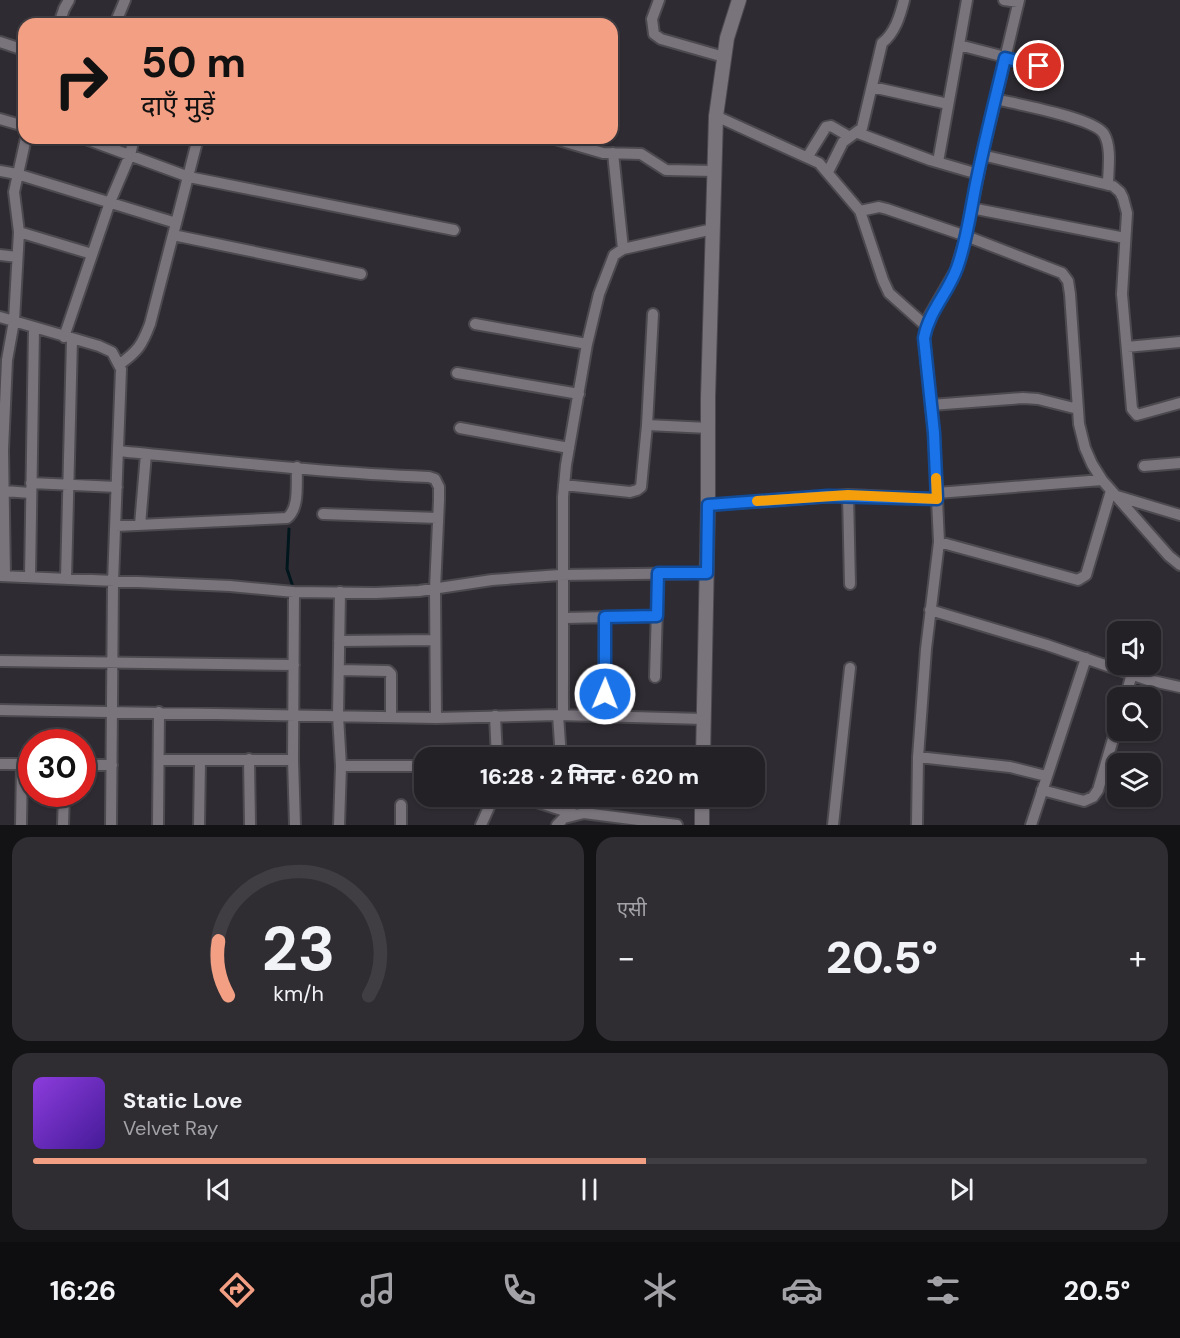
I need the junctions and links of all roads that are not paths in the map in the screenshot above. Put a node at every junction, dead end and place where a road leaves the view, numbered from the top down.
1 (69, 0) edge
2 (125, 0) edge
3 (659, 0) edge
4 (739, 0) edge
5 (904, 0) edge
6 (967, 0) edge
7 (1004, 0) edge
8 (1018, 1) edge
9 (61, 18) edge
10 (118, 18) edge
11 (0, 42) edge
12 (959, 45) junction
13 (18, 48) edge
14 (724, 57) junction
15 (1005, 58) junction
16 (1055, 70) dead end
17 (872, 87) junction
18 (995, 99) junction
19 (948, 104) junction
20 (716, 116) junction
21 (0, 118) edge
22 (18, 124) edge
23 (854, 135) junction
24 (24, 144) edge
25 (100, 144) edge
26 (133, 144) edge
27 (197, 144) edge
28 (572, 144) edge
29 (613, 153) junction
30 (130, 155) junction
31 (982, 155) junction
32 (808, 156) junction
33 (938, 162) junction
34 (0, 171) edge
35 (715, 171) junction
36 (828, 172) junction
37 (17, 174) junction
38 (978, 174) junction
39 (189, 177) junction
40 (1108, 185) junction
41 (110, 202) junction
42 (971, 208) junction
43 (860, 211) junction
44 (176, 223) junction
45 (713, 229) junction
46 (454, 230) dead end
47 (19, 232) junction
48 (173, 235) junction
49 (966, 236) junction
50 (1125, 238) junction
51 (623, 249) junction
52 (92, 254) junction
53 (0, 255) edge
54 (17, 257) junction
55 (361, 274) dead end
56 (653, 314) dead end
57 (0, 317) edge
58 (14, 321) junction
59 (476, 324) dead end
60 (926, 326) junction
61 (34, 329) junction
62 (68, 338) junction
63 (1180, 342) edge
64 (587, 344) junction
65 (1127, 347) junction
66 (120, 364) junction
67 (3, 371) edge
68 (457, 374) dead end
69 (579, 394) junction
70 (1180, 403) edge
71 (931, 405) junction
72 (1078, 410) junction
73 (647, 425) junction
74 (460, 428) dead end
75 (708, 428) junction
76 (569, 448) junction
77 (2, 450) edge
78 (118, 451) junction
79 (146, 454) junction
80 (1180, 463) edge
81 (297, 466) junction
82 (1144, 466) dead end
83 (1102, 480) junction
84 (564, 485) junction
85 (68, 486) junction
86 (117, 487) junction
87 (30, 488) junction
88 (5, 491) junction
89 (1113, 493) junction
90 (848, 495) junction
91 (937, 496) junction
92 (708, 505) junction
93 (323, 513) dead end
94 (1180, 515) edge
95 (2, 518) edge
96 (438, 518) junction
97 (140, 525) junction
98 (117, 526) junction
99 (939, 542) junction
100 (1180, 565) edge
101 (658, 573) junction
102 (707, 573) junction
103 (564, 575) junction
104 (3, 576) edge
105 (30, 577) junction
106 (66, 579) junction
107 (113, 582) junction
108 (850, 584) dead end
109 (435, 589) junction
110 (294, 592) junction
111 (340, 592) junction
112 (930, 610) junction
113 (657, 616) junction
114 (605, 617) junction
115 (564, 618) junction
116 (435, 640) junction
117 (339, 641) junction
118 (1086, 658) junction
119 (0, 660) edge
120 (112, 662) junction
121 (294, 665) junction
122 (1107, 665) edge
123 (850, 668) dead end
124 (339, 670) junction
125 (1136, 675) edge
126 (655, 677) dead end
127 (1180, 687) edge
128 (0, 710) edge
129 (112, 711) junction
130 (159, 712) junction
131 (561, 715) junction
132 (294, 716) junction
133 (338, 716) junction
134 (495, 716) junction
135 (392, 717) junction
136 (604, 717) junction
137 (436, 718) junction
138 (704, 719) junction
139 (1112, 741) edge
140 (496, 747) edge
141 (561, 747) edge
142 (703, 747) edge
143 (918, 757) junction
144 (249, 759) junction
145 (159, 760) junction
146 (293, 760) junction
147 (200, 761) junction
148 (0, 764) edge
149 (18, 764) edge
150 (96, 765) edge
151 (112, 765) junction
152 (340, 766) junction
153 (414, 766) edge
154 (1046, 777) junction
155 (1042, 790) junction
156 (400, 806) dead end
157 (23, 807) edge
158 (64, 807) edge
159 (489, 807) edge
160 (552, 807) edge
161 (702, 807) edge
162 (574, 814) junction
163 (21, 825) edge
164 (63, 825) edge
165 (111, 825) edge
166 (158, 825) edge
167 (199, 825) edge
168 (250, 825) edge
169 (295, 825) edge
170 (339, 825) edge
171 (401, 825) edge
172 (481, 825) edge
173 (557, 825) edge
174 (677, 825) edge
175 (702, 825) edge
176 (833, 825) edge
177 (917, 825) edge
178 (1031, 825) edge

1 - 9 street
2 - 10 street
3 - 14 street
4 - 14 street
5 - 17 street
6 - 12 street
7 - 8 street
8 - 15 street
11 - 13 street
12 - 15 street
12 - 19 street
14 - 20 street
15 - 16 street
15 - 18 street
17 - 19 street
17 - 23 street
18 - 31 street
18 - 40 street
19 - 33 street
20 - 32 street
20 - 35 street
21 - 22 street
23 - 32 street
23 - 33 street
23 - 36 street
24 - 37 street
25 - 30 street
26 - 30 street
27 - 39 street
28 - 29 street
29 - 35 street
29 - 51 street
30 - 39 street
30 - 41 street
31 - 38 street
31 - 40 street
32 - 36 street
33 - 38 street
34 - 37 street
35 - 45 street
36 - 43 street
37 - 41 street
37 - 47 street
38 - 42 street
39 - 44 street
39 - 46 street
40 - 50 street
41 - 44 street
41 - 52 street
42 - 49 street
42 - 50 street
43 - 49 street
43 - 60 street
44 - 48 street
45 - 51 street
45 - 75 street
47 - 52 street
47 - 54 street
48 - 55 street
48 - 66 street
49 - 60 street
49 - 72 street
50 - 65 street
51 - 64 street
52 - 62 street
53 - 54 street
54 - 58 street
56 - 73 street
57 - 58 street
58 - 61 street
58 - 67 street
59 - 64 street
60 - 71 street
61 - 62 street
61 - 87 street
62 - 66 street
62 - 85 street
63 - 65 street
64 - 69 street
65 - 70 street
66 - 78 street
67 - 77 street
68 - 69 street
69 - 76 street
71 - 72 street
71 - 91 street
72 - 83 street
73 - 75 street
73 - 84 street
74 - 76 street
75 - 92 street
76 - 84 street
77 - 88 street
78 - 79 street
78 - 86 street
79 - 81 street
79 - 97 street
80 - 82 street
81 - 96 street
81 - 97 street
83 - 89 street
83 - 91 street
84 - 103 street
85 - 86 street
85 - 87 street
85 - 106 street
86 - 98 street
87 - 88 street
87 - 105 street
88 - 95 street
89 - 94 street
89 - 99 street
89 - 100 street
90 - 91 street
90 - 92 street
90 - 108 street
91 - 99 street
92 - 102 street
93 - 96 street
95 - 104 street
96 - 109 street
97 - 98 street
98 - 107 street
99 - 112 street
101 - 102 street
101 - 103 street
101 - 113 street
102 - 138 street
103 - 109 street
103 - 115 street
104 - 105 street
105 - 106 street
106 - 107 street
107 - 110 street
107 - 120 street
109 - 111 street
109 - 116 street
110 - 111 street
110 - 121 street
111 - 117 street
112 - 118 street
112 - 143 street
113 - 114 street
113 - 126 street
114 - 115 street
114 - 136 street
115 - 131 street
116 - 117 street
116 - 137 street
117 - 124 street
118 - 122 street
118 - 154 street
119 - 120 street
120 - 121 street
120 - 129 street
121 - 132 street
123 - 176 street
124 - 133 street
124 - 135 street
125 - 127 street
128 - 129 street
129 - 130 street
129 - 151 street
130 - 132 street
130 - 145 street
131 - 134 street
131 - 136 street
131 - 141 street
132 - 133 street
132 - 146 street
133 - 135 street
133 - 152 street
134 - 137 street
134 - 140 street
135 - 137 street
136 - 138 street
138 - 142 street
139 - 155 street
143 - 154 street
143 - 177 street
144 - 146 street
144 - 147 street
144 - 168 street
145 - 147 street
145 - 166 street
146 - 169 street
147 - 167 street
148 - 149 street
150 - 151 street
151 - 165 street
152 - 153 street
152 - 170 street
154 - 155 street
155 - 178 street
156 - 171 street
157 - 163 street
158 - 164 street
159 - 172 street
160 - 162 street
161 - 175 street
162 - 173 street
162 - 174 street

